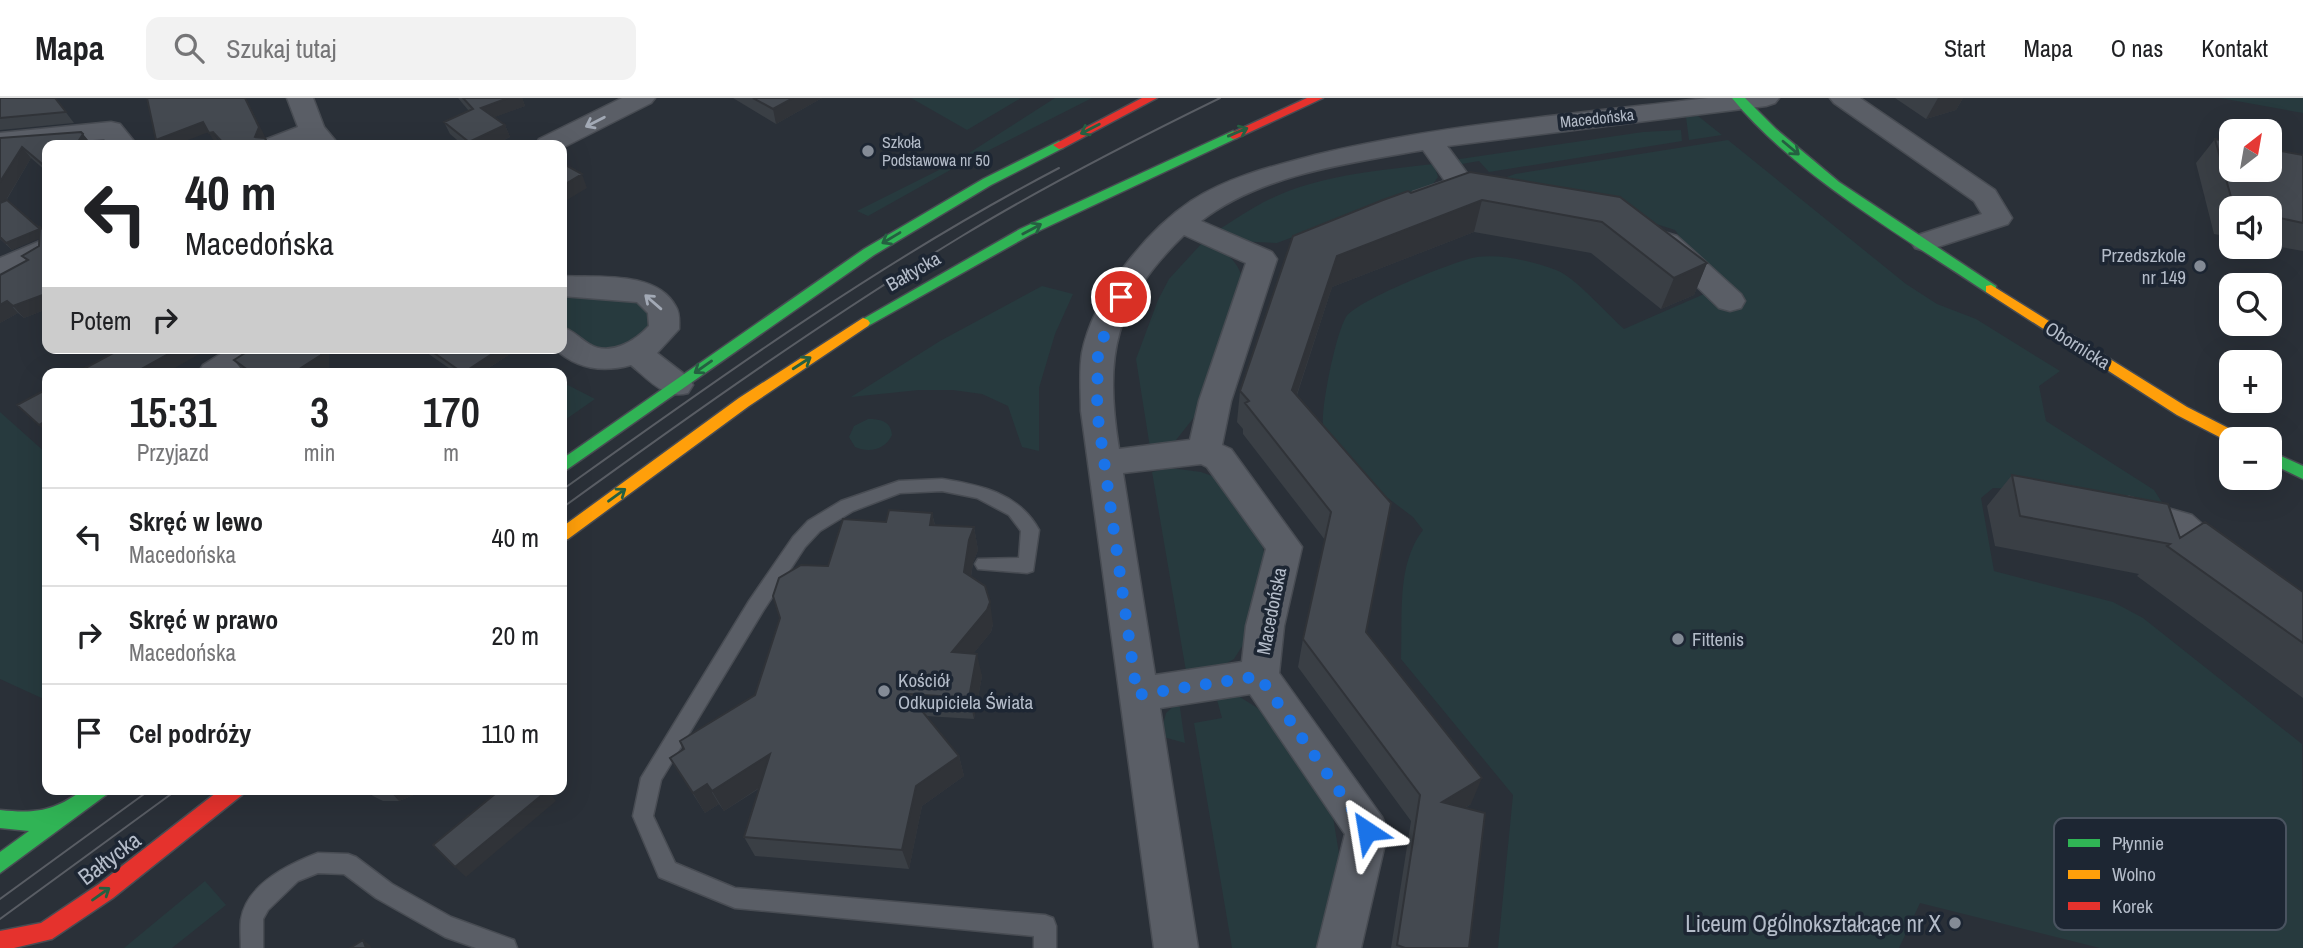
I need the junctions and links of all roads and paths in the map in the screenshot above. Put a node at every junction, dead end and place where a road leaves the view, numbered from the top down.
1 (300, 98) edge
2 (642, 98) edge
3 (1151, 98) edge
4 (1317, 98) edge
5 (1843, 98) edge
6 (1754, 101) edge
7 (319, 138) edge
8 (120, 140) edge
9 (558, 140) edge
10 (1429, 140) junction
11 (0, 141) edge
12 (1825, 154) dead end
13 (1399, 206) edge
14 (1182, 223) junction
15 (1645, 228) edge
16 (1925, 243) junction
17 (42, 249) edge
18 (0, 270) edge
19 (567, 285) edge
20 (1730, 301) dead end
21 (567, 342) edge
22 (636, 353) junction
23 (244, 354) edge
24 (222, 368) edge
25 (677, 385) junction
26 (2219, 430) edge
27 (1204, 451) junction
28 (567, 463) edge
29 (1104, 463) junction
30 (2282, 463) edge
31 (2303, 473) edge
32 (2102, 506) edge
33 (567, 532) edge
34 (984, 564) dead end
35 (2303, 623) edge
36 (1259, 676) junction
37 (1137, 695) junction
38 (90, 795) edge
39 (227, 795) edge
40 (65, 813) junction
41 (0, 819) edge
42 (0, 864) edge
43 (0, 941) edge
44 (252, 948) edge
45 (506, 948) edge
46 (1045, 948) edge
47 (1176, 948) edge
48 (1339, 948) edge

1 - 7 street
2 -> 9 street
3 -> 25 main road, Bałtycka
33 -> 4 main road, Bałtycka
5 - 16 street
6 - 10 street, Macedońska
6 -> 16 main road, Obornicka
8 - 11 street
10 - 13 street
10 - 14 street, Macedońska
12 - 16 main road, Obornicka
14 - 27 street
14 - 29 street, Macedońska
15 - 20 street
16 - 26 main road, Obornicka
17 - 18 street
22 -> 19 street
21 - 22 street
22 - 25 street
23 - 24 street
25 - 28 main road, Bałtycka
27 - 29 street
27 - 36 street, Macedońska
29 - 37 street, Macedońska
30 - 31 main road
32 - 35 street
34 - 46 lane
36 - 37 street, Macedońska
36 - 48 street, Macedońska
37 - 47 street, Macedońska
38 - 40 main road
43 -> 39 main road, Bałtycka
40 - 41 main road
40 - 42 main road
44 - 45 lane

